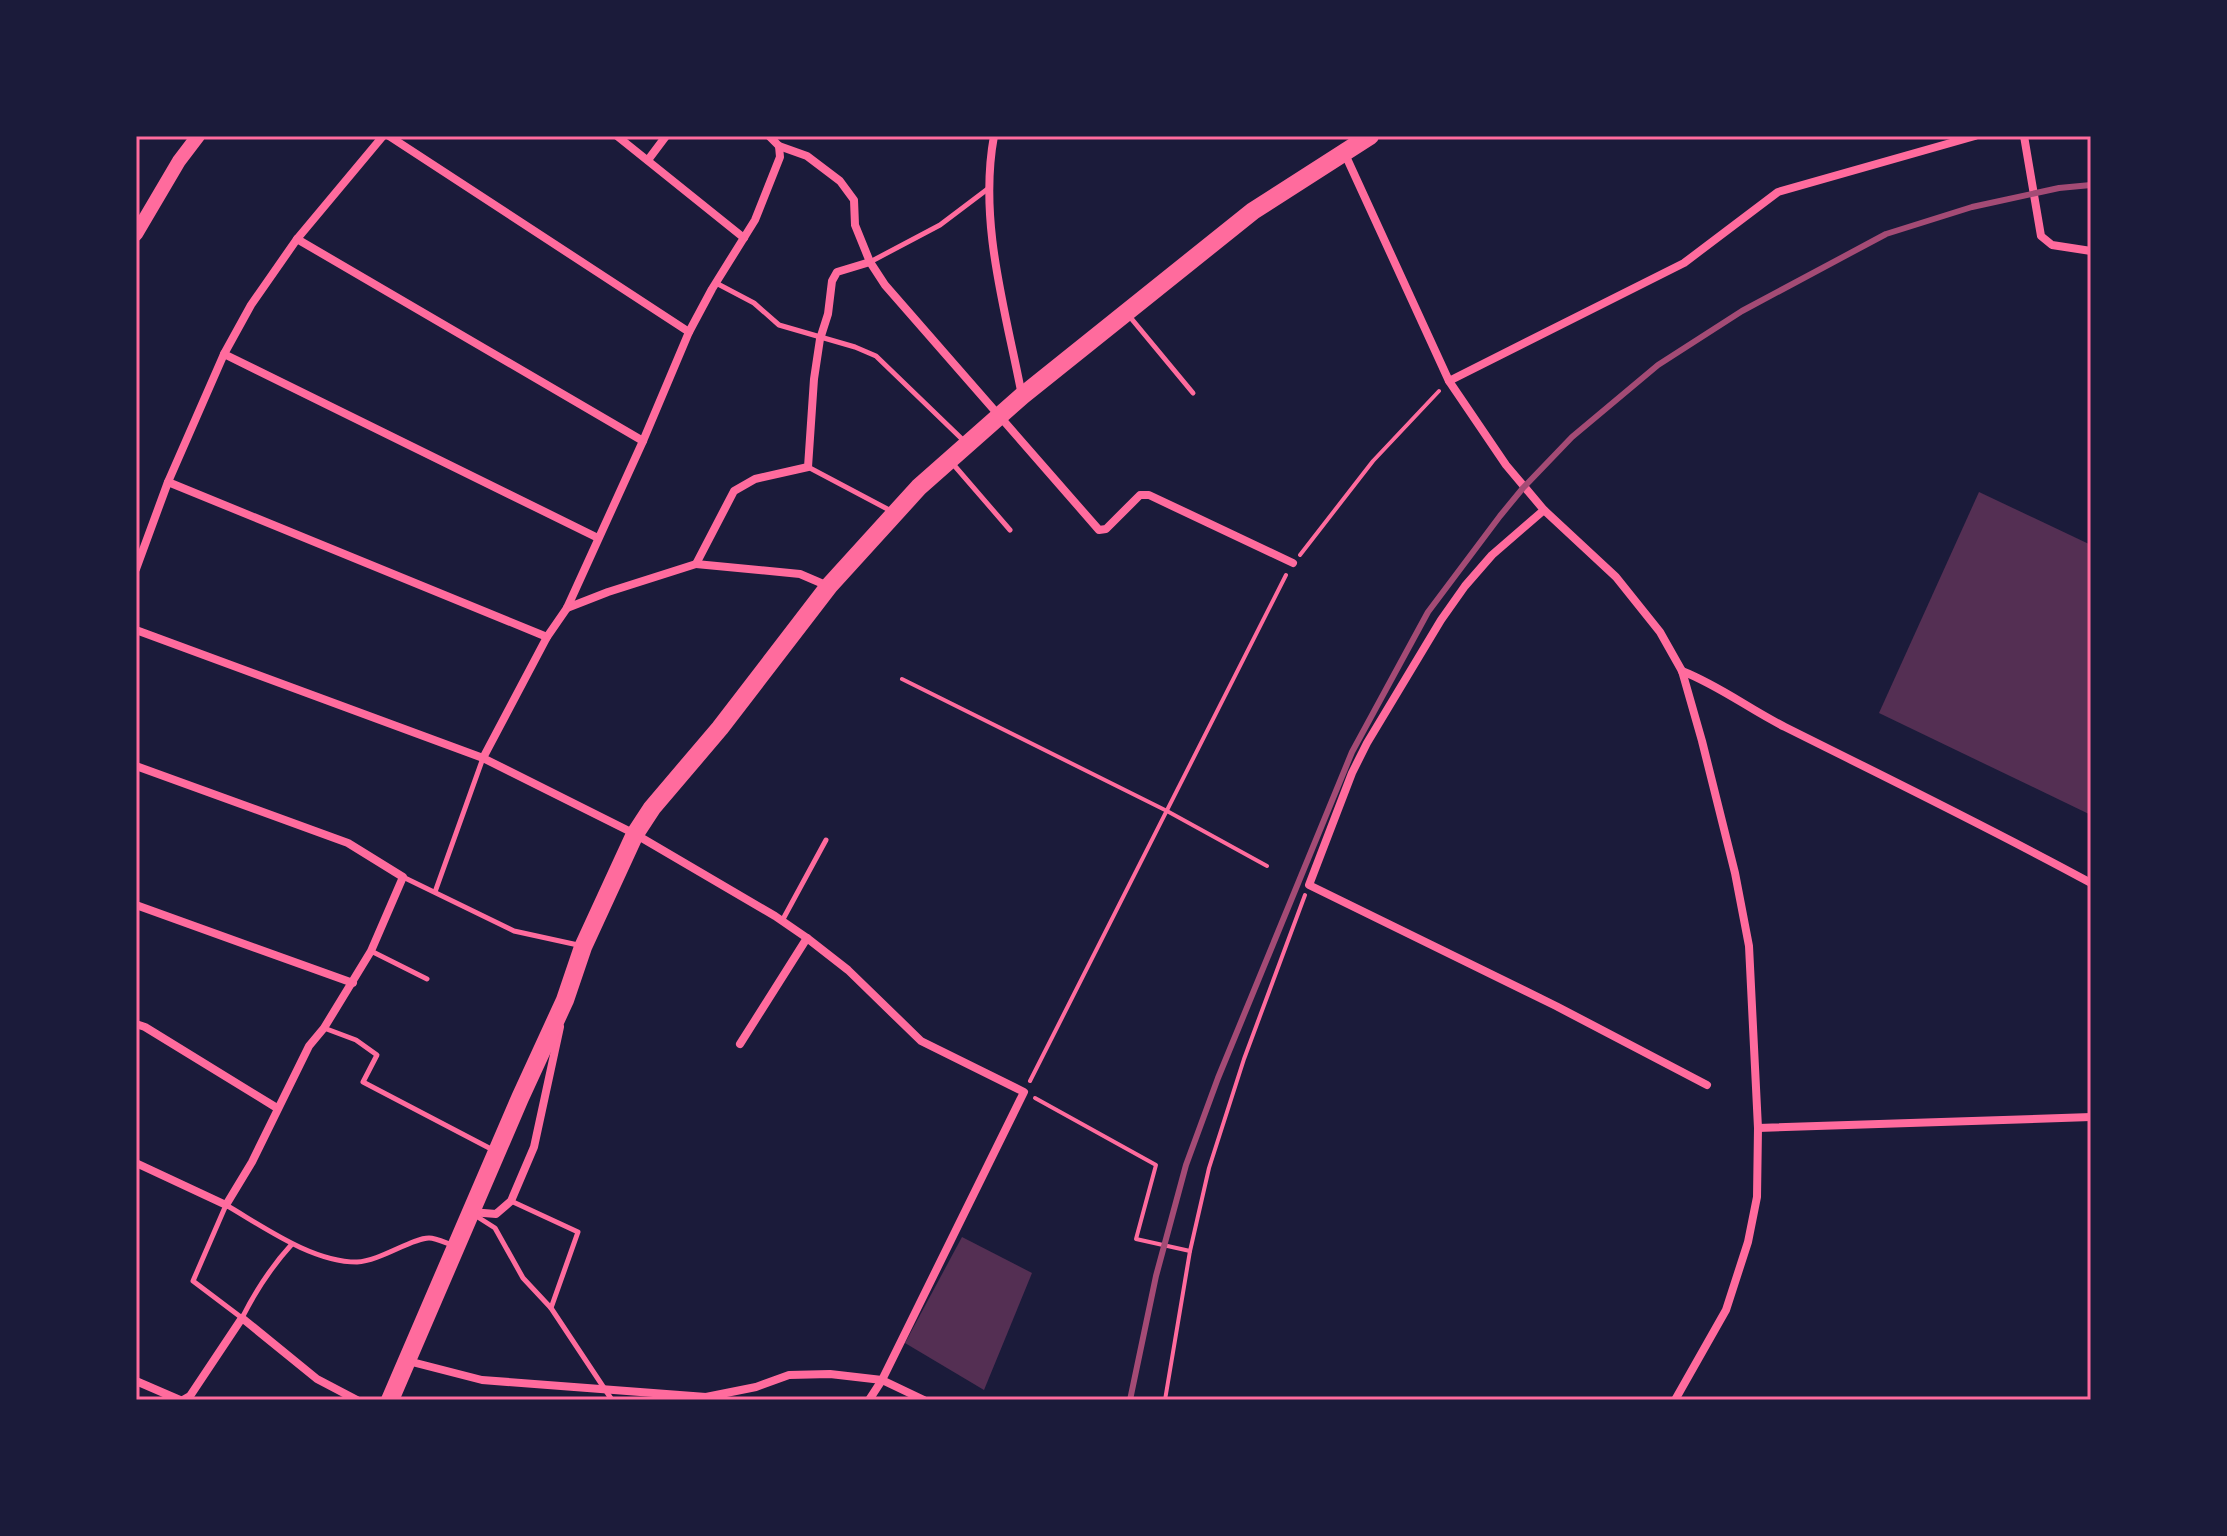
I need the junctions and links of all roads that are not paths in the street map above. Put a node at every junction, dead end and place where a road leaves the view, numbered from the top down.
1 (198, 136) edge
2 (386, 136) edge
3 (617, 136) edge
4 (666, 136) edge
5 (769, 136) edge
6 (994, 136) edge
7 (1370, 136) edge
8 (1975, 136) edge
9 (2024, 136) edge
10 (779, 146) junction
11 (1344, 151) junction
12 (648, 160) junction
13 (989, 188) junction
14 (136, 234) edge
15 (744, 238) junction
16 (297, 239) junction
17 (2091, 251) edge
18 (870, 262) junction
19 (716, 283) junction
20 (1127, 313) junction
21 (689, 332) junction
22 (820, 339) junction
23 (224, 354) junction
24 (1449, 381) junction
25 (1193, 393) dead end
26 (1022, 396) junction
27 (997, 416) junction
28 (643, 441) junction
29 (967, 443) junction
30 (949, 459) junction
31 (808, 467) junction
32 (168, 482) junction
33 (1544, 510) junction
34 (894, 512) junction
35 (1010, 530) dead end
36 (598, 538) junction
37 (1293, 563) road end
38 (696, 564) junction
39 (136, 569) edge
40 (829, 586) junction
41 (567, 608) junction
42 (136, 630) edge
43 (547, 637) junction
44 (1682, 671) junction
45 (483, 758) junction
46 (136, 766) edge
47 (635, 834) junction
48 (826, 840) dead end
49 (403, 877) junction
50 (2091, 883) edge
51 (435, 892) junction
52 (136, 905) edge
53 (782, 921) junction
54 (807, 938) junction
55 (583, 947) junction
56 (371, 951) junction
57 (427, 979) dead end
58 (353, 983) junction
59 (565, 1000) junction
60 (136, 1024) edge
61 (324, 1028) junction
62 (740, 1044) dead end
63 (1707, 1085) dead end
64 (277, 1108) junction
65 (2091, 1117) edge
66 (1758, 1128) junction
67 (498, 1153) junction
68 (136, 1163) edge
69 (511, 1201) junction
70 (226, 1205) junction
71 (470, 1212) junction
72 (292, 1244) junction
73 (457, 1247) junction
74 (551, 1308) junction
75 (242, 1318) junction
76 (407, 1360) junction
77 (882, 1380) junction
78 (136, 1381) edge
79 (605, 1388) junction
80 (182, 1400) edge
81 (357, 1400) edge
82 (390, 1400) edge
83 (603, 1400) edge
84 (612, 1400) edge
85 (869, 1400) edge
86 (924, 1400) edge
87 (1675, 1400) edge

1 - 14 street
2 - 16 street
2 - 21 street
3 - 12 street
4 - 12 street
5 - 10 street
6 - 13 street
7 - 11 highway
8 - 24 street
9 - 17 street
10 - 15 street
10 - 18 street
11 - 20 highway
11 - 24 street
12 - 15 street
13 - 18 lane
13 - 26 street
15 - 19 street
16 - 23 street
16 - 28 street
18 - 22 street
18 - 27 street
19 - 21 street
19 - 22 lane
20 - 25 lane
20 - 26 highway
21 - 28 street
22 - 29 lane
22 - 31 street
23 - 32 street
23 - 36 street
24 - 33 street
26 - 27 highway
27 - 29 highway
27 - 37 street
28 - 36 street
29 - 30 highway
30 - 34 highway
30 - 35 lane
31 - 34 lane
31 - 38 street
32 - 39 street
32 - 43 street
33 - 44 street
33 - 63 street
34 - 40 highway
36 - 41 street
38 - 40 street
38 - 41 street
40 - 47 highway
41 - 43 street
42 - 45 street
43 - 45 street
44 - 50 street
44 - 66 street
45 - 47 street
45 - 51 lane
46 - 49 street
47 - 53 street
47 - 55 highway
48 - 53 lane
49 - 51 lane
49 - 56 street
51 - 55 lane
52 - 58 street
53 - 54 street
54 - 62 street
54 - 77 street
55 - 59 highway
56 - 57 lane
56 - 58 street
58 - 61 street
59 - 67 highway
59 - 69 street
60 - 64 street
61 - 64 street
61 - 67 lane
64 - 70 street
65 - 66 street
66 - 87 street
67 - 71 highway
68 - 70 street
69 - 71 street
69 - 74 lane
70 - 72 lane
70 - 75 lane
71 - 73 highway
71 - 74 lane
72 - 73 lane
72 - 75 lane
73 - 76 highway
74 - 79 lane
75 - 80 street
75 - 81 street
76 - 79 street
76 - 82 highway
77 - 79 street
77 - 85 street
77 - 86 street
78 - 80 street
79 - 83 lane
79 - 84 lane

